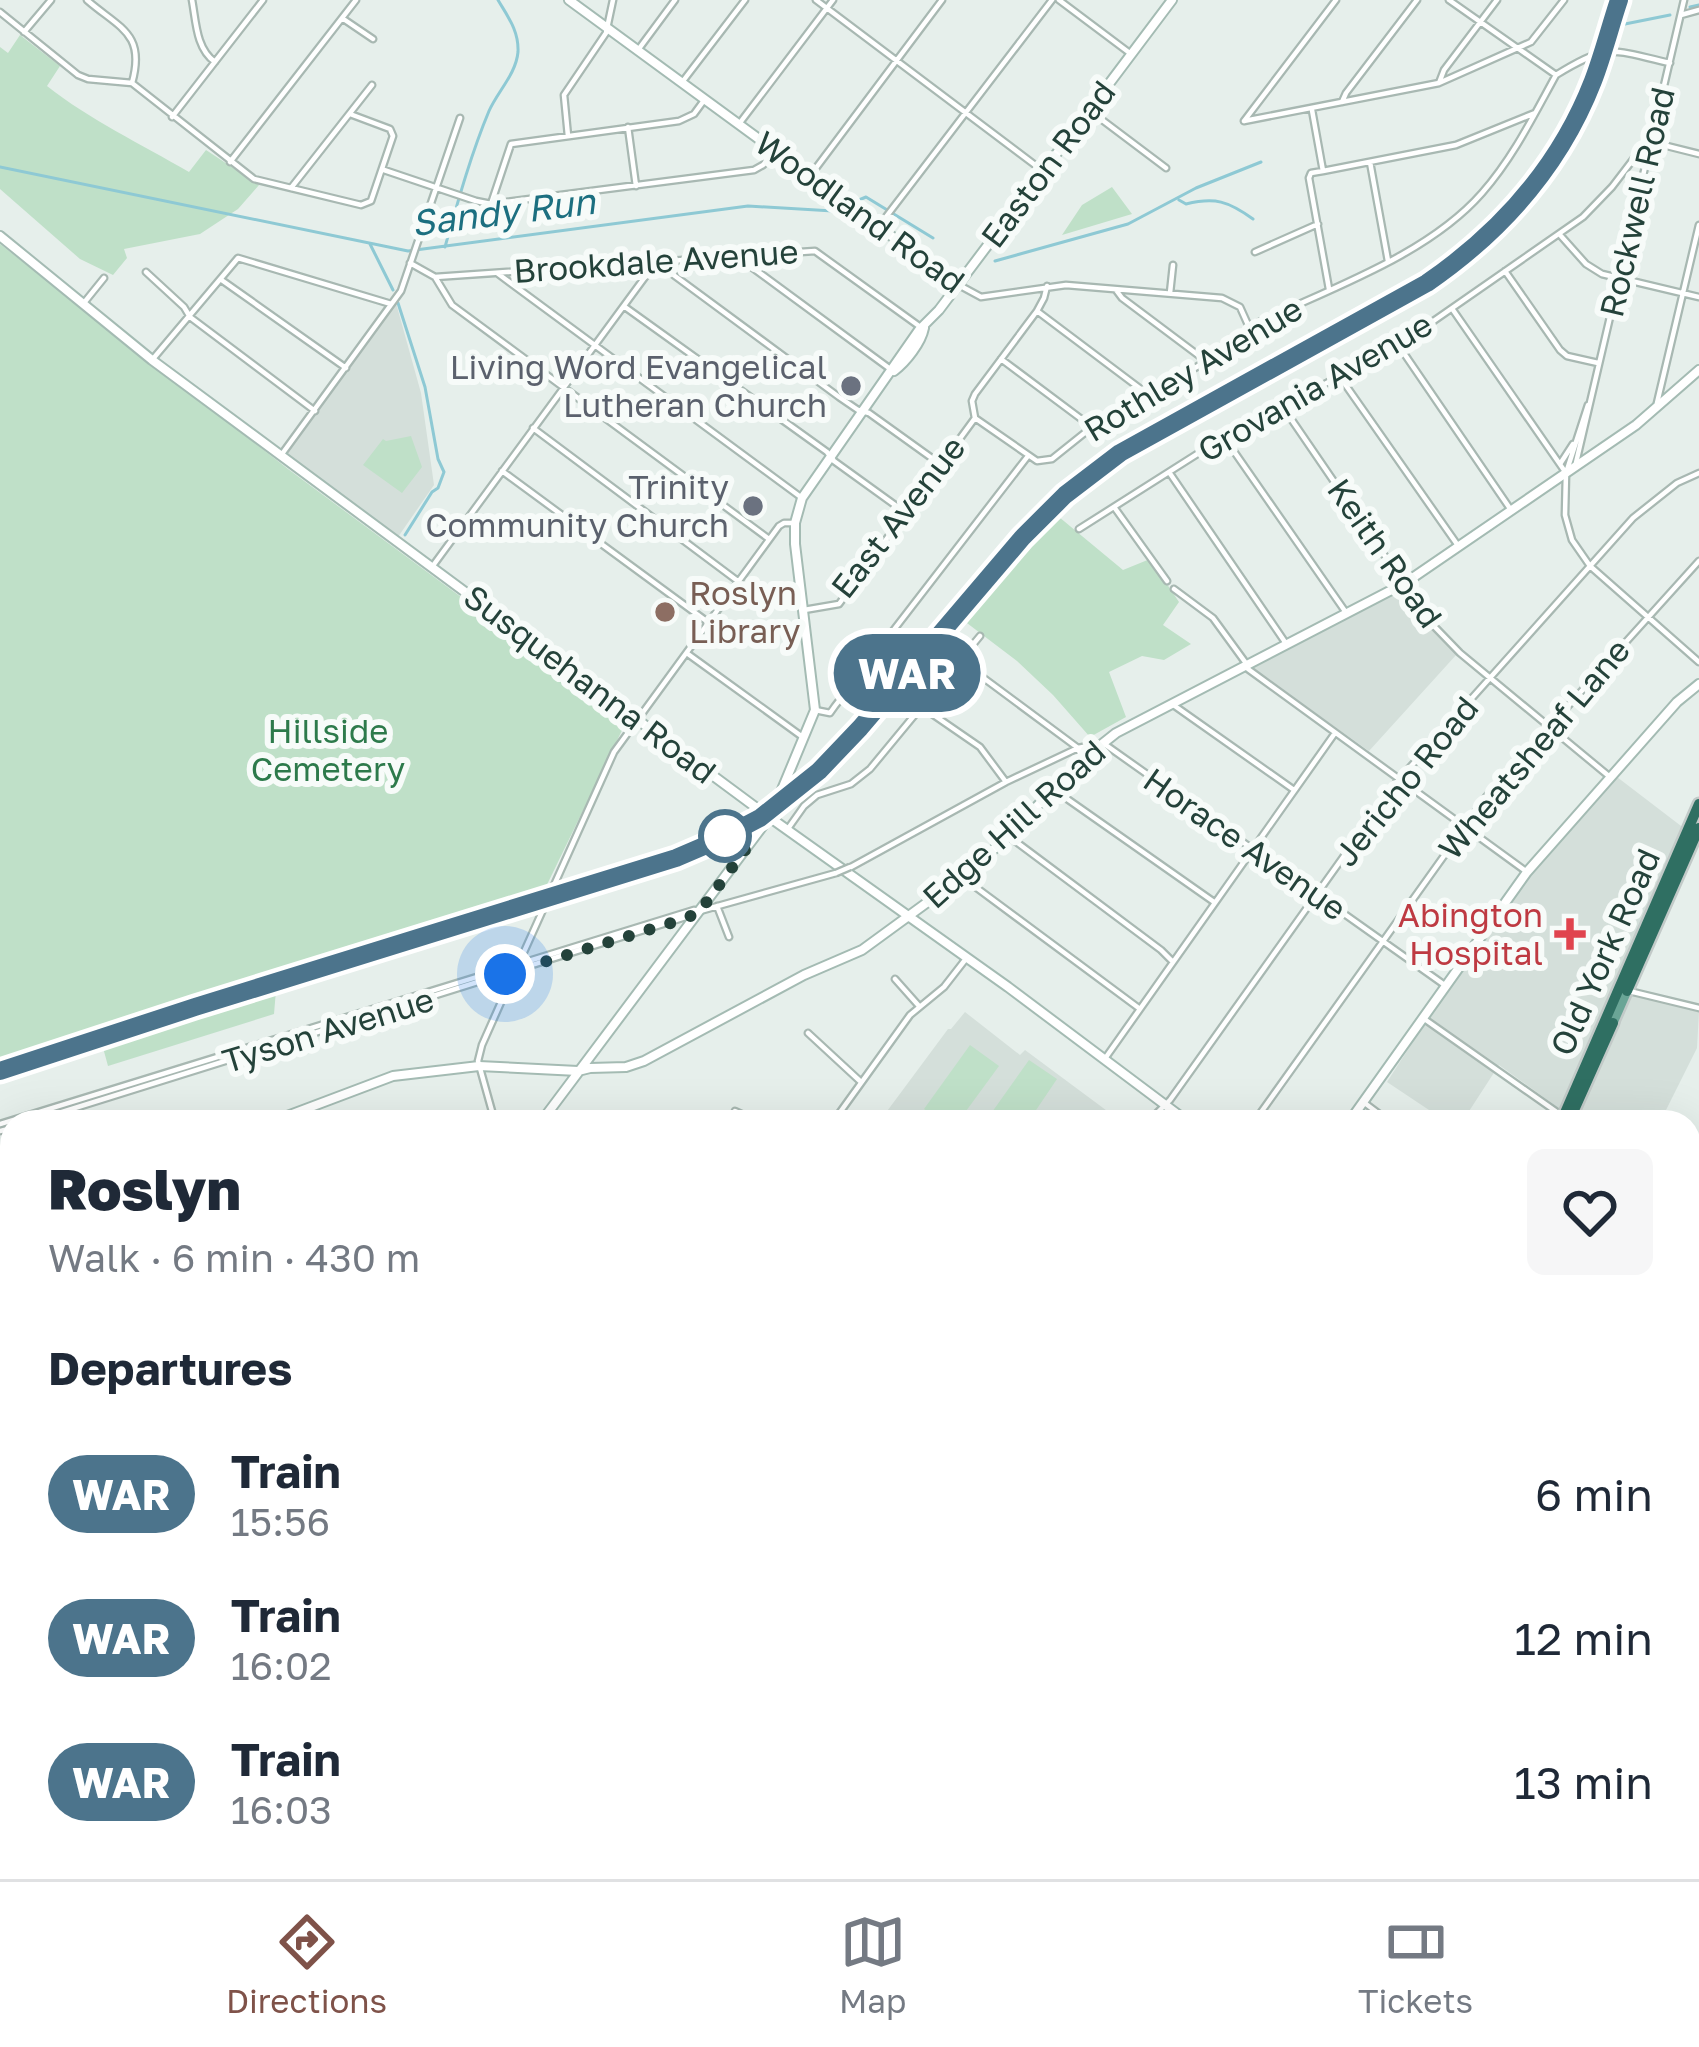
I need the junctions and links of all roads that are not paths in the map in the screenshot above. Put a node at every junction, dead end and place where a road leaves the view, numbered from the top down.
1 (51, 0) edge
2 (87, 0) edge
3 (192, 0) edge
4 (263, 0) edge
5 (356, 0) edge
6 (568, 0) edge
7 (613, 0) edge
8 (675, 0) edge
9 (745, 0) edge
10 (816, 0) edge
11 (833, 0) edge
12 (942, 0) edge
13 (1055, 0) edge
14 (1172, 0) edge
15 (1336, 0) edge
16 (1418, 0) edge
17 (1449, 0) edge
18 (1497, 0) edge
19 (1564, 0) edge
20 (1684, 0) edge
21 (827, 8) junction
22 (1699, 10) edge
23 (0, 12) edge
24 (1681, 15) junction
25 (342, 17) junction
26 (1480, 22) junction
27 (608, 28) junction
28 (24, 32) junction
29 (374, 40) dead end
30 (1516, 48) junction
31 (638, 50) junction
32 (1131, 54) junction
33 (896, 60) junction
34 (215, 62) junction
35 (1670, 63) junction
36 (1556, 74) junction
37 (682, 82) junction
38 (1438, 82) junction
39 (132, 83) junction
40 (372, 85) dead end
41 (705, 99) junction
42 (1342, 102) junction
43 (1312, 108) junction
44 (1089, 110) junction
45 (965, 112) junction
46 (1535, 113) junction
47 (350, 114) junction
48 (172, 117) junction
49 (460, 118) dead end
50 (739, 124) junction
51 (628, 127) junction
52 (568, 136) junction
53 (1651, 142) junction
54 (775, 151) junction
55 (1699, 154) edge
56 (230, 162) junction
57 (1370, 162) junction
58 (1166, 168) dead end
59 (384, 170) junction
60 (1043, 171) junction
61 (1323, 171) junction
62 (810, 176) junction
63 (436, 186) junction
64 (636, 186) junction
65 (291, 188) junction
66 (491, 203) junction
67 (1318, 224) junction
68 (1699, 225) edge
69 (879, 226) junction
70 (1559, 234) junction
71 (0, 236) edge
72 (1255, 252) dead end
73 (736, 256) junction
74 (1388, 261) junction
75 (656, 262) junction
76 (410, 263) junction
77 (1173, 265) dead end
78 (1505, 271) junction
79 (146, 272) dead end
80 (496, 272) junction
81 (435, 277) junction
82 (1618, 277) junction
83 (104, 278) dead end
84 (222, 280) junction
85 (957, 284) junction
86 (1047, 286) junction
87 (1115, 289) junction
88 (1329, 289) junction
89 (1170, 293) junction
90 (1683, 293) junction
91 (1699, 297) edge
92 (82, 304) junction
93 (392, 304) junction
94 (623, 306) junction
95 (1452, 308) junction
96 (1036, 310) junction
97 (190, 317) junction
98 (1249, 327) junction
99 (924, 328) junction
100 (594, 345) junction
101 (1399, 345) junction
102 (1000, 359) junction
103 (152, 360) junction
104 (1206, 361) junction
105 (1598, 363) junction
106 (346, 368) junction
107 (1699, 370) edge
108 (893, 371) junction
109 (1340, 376) junction
110 (563, 388) junction
111 (1146, 394) junction
112 (1588, 404) junction
113 (1283, 407) junction
114 (1656, 408) junction
115 (315, 411) junction
116 (864, 412) junction
117 (975, 418) junction
118 (1092, 427) junction
119 (532, 428) junction
120 (1225, 437) junction
121 (281, 456) junction
122 (830, 456) junction
123 (1028, 456) junction
124 (940, 464) junction
125 (1567, 468) junction
126 (502, 471) junction
127 (1169, 472) junction
128 (1699, 472) edge
129 (802, 498) junction
130 (1114, 507) junction
131 (1511, 510) junction
132 (906, 513) junction
133 (795, 523) junction
134 (1079, 529) dead end
135 (769, 539) junction
136 (1459, 547) junction
137 (1699, 561) edge
138 (432, 566) junction
139 (1590, 566) junction
140 (1167, 580) dead end
141 (739, 582) junction
142 (1405, 583) junction
143 (1174, 589) dead end
144 (804, 610) junction
145 (1347, 614) junction
146 (1647, 616) junction
147 (709, 623) junction
148 (980, 636) dead end
149 (1287, 645) junction
150 (687, 653) junction
151 (959, 661) junction
152 (1699, 662) edge
153 (1248, 665) junction
154 (1491, 678) junction
155 (1699, 684) edge
156 (1172, 704) junction
157 (921, 706) junction
158 (815, 710) junction
159 (638, 719) junction
160 (1549, 727) junction
161 (1335, 733) junction
162 (805, 739) junction
163 (1103, 743) junction
164 (1078, 748) junction
165 (1082, 759) junction
166 (1610, 777) junction
167 (1400, 779) junction
168 (1006, 782) junction
169 (1053, 789) junction
170 (1294, 790) junction
171 (1699, 805) edge
172 (769, 817) junction
173 (1464, 826) junction
174 (1699, 828) edge
175 (787, 830) junction
176 (1009, 836) junction
177 (1692, 842) edge
178 (1253, 850) junction
179 (1527, 872) junction
180 (962, 877) junction
181 (1317, 895) junction
182 (1214, 902) junction
183 (717, 906) junction
184 (700, 911) junction
185 (909, 916) junction
186 (730, 937) dead end
187 (1382, 942) junction
188 (967, 958) junction
189 (1173, 962) junction
190 (517, 967) junction
191 (895, 979) dead end
192 (1446, 986) junction
193 (1623, 990) junction
194 (920, 1006) junction
195 (1699, 1008) edge
196 (1140, 1009) junction
197 (1423, 1018) junction
198 (1613, 1023) joint
199 (808, 1033) dead end
200 (1104, 1060) junction
201 (479, 1066) junction
202 (578, 1071) junction
203 (861, 1082) junction
204 (1363, 1102) junction
205 (1166, 1105) junction
206 (65, 1110) edge
207 (303, 1110) edge
208 (491, 1110) edge
209 (550, 1110) edge
210 (841, 1110) edge
211 (1161, 1110) edge
212 (1172, 1110) edge
213 (1263, 1110) edge
214 (1357, 1110) edge
215 (1374, 1110) edge
216 (1551, 1110) edge
217 (1571, 1110) edge
218 (1571, 1110) edge

1 - 28 street
2 - 39 street
3 - 34 street
4 - 34 street
5 - 25 street
6 - 27 main road, Woodland Road
7 - 27 street
8 - 31 street
9 - 37 street
10 - 21 street
11 - 21 street
12 - 33 street
13 - 32 street
13 - 45 street
14 - 32 main road, Easton Road
15 - 43 street
16 - 42 street
17 - 26 street
18 - 26 street
19 - 30 street
20 - 24 street, Rockwell Road
21 - 33 street
21 - 50 street
22 - 24 street
23 - 28 street
24 - 35 street, Rockwell Road
25 - 29 street
25 - 56 street
26 - 30 street
26 - 38 street
27 - 31 main road, Woodland Road
27 - 52 street
28 - 39 street
30 - 36 street
30 - 38 street
31 - 37 main road, Woodland Road
32 - 44 main road, Easton Road
33 - 45 street
33 - 62 street
34 - 48 street
35 - 36 street
35 - 53 street, Rockwell Road
36 - 46 street, Rothley Avenue
37 - 41 main road, Woodland Road
38 - 42 street
39 - 48 street
40 - 47 street
41 - 50 main road, Woodland Road
41 - 51 street
42 - 43 street
43 - 61 street
44 - 58 street
44 - 60 main road, Easton Road
45 - 60 street
45 - 69 street
46 - 57 street
46 - 74 street, Rothley Avenue
47 - 59 street
47 - 65 street
48 - 56 street
49 - 63 street
50 - 54 main road, Woodland Road
51 - 52 street
51 - 64 street
52 - 66 street
53 - 55 street
53 - 70 street, Grovania Avenue
53 - 82 street, Rockwell Road
54 - 62 main road, Woodland Road
54 - 64 street
56 - 65 street
57 - 61 street
57 - 74 street
59 - 63 street
59 - 65 street
60 - 85 main road, Easton Road
61 - 67 street
62 - 69 main road, Woodland Road
63 - 66 street
63 - 76 street
64 - 66 street
67 - 72 street
67 - 88 street
68 - 90 street
69 - 85 main road, Woodland Road
70 - 78 street, Grovania Avenue
70 - 82 street
71 - 92 main road, Susquehanna Road
73 - 75 street, Brookdale Avenue
73 - 99 street, Brookdale Avenue
73 - 108 street
74 - 88 street, Rothley Avenue
75 - 80 street, Brookdale Avenue
75 - 94 street
75 - 116 street
76 - 81 street
76 - 93 street
77 - 89 street
78 - 95 street, Grovania Avenue
78 - 105 street
79 - 97 street
80 - 81 street, Brookdale Avenue
80 - 100 street
81 - 110 street
82 - 90 street
82 - 105 street, Rockwell Road
83 - 92 street
84 - 93 street
84 - 97 street
84 - 106 street
85 - 86 street, Woodland Road
85 - 99 main road, Easton Road
86 - 87 street, Woodland Road
86 - 96 street, East Avenue
87 - 89 street, Woodland Road
87 - 104 street
88 - 98 street, Rothley Avenue
89 - 98 street, Woodland Road
90 - 91 street
90 - 114 street
92 - 103 main road, Susquehanna Road
93 - 106 street
94 - 100 street
94 - 122 street
95 - 101 street, Grovania Avenue
95 - 125 street
96 - 102 street, East Avenue
96 - 111 street
97 - 103 street
97 - 115 street
98 - 104 street, Rothley Avenue
99 - 108 main road, Easton Road
100 - 110 street
100 - 129 street
101 - 109 street, Grovania Avenue
101 - 131 street
102 - 117 street, East Avenue
102 - 118 street
103 - 121 main road, Susquehanna Road
104 - 111 street, Rothley Avenue
105 - 112 street, Rockwell Road
106 - 115 street
107 - 114 main road, Edge Hill Road
108 - 116 main road, Easton Road
109 - 113 street, Grovania Avenue
109 - 136 street
110 - 119 street
110 - 135 street
111 - 118 street, Rothley Avenue
112 - 125 street, Rockwell Road
112 - 125 street, Rockwell Road
113 - 120 street, Grovania Avenue
113 - 142 street, Keith Road
114 - 125 main road, Edge Hill Road
115 - 121 street
116 - 122 main road, Easton Road
116 - 124 street
117 - 123 street
117 - 124 street, East Avenue
118 - 123 street, Rothley Avenue
119 - 126 street
119 - 141 street
120 - 127 street, Grovania Avenue
120 - 145 street
121 - 138 main road, Susquehanna Road
122 - 129 main road, Easton Road
122 - 132 street
123 - 158 street
124 - 132 street, East Avenue
125 - 131 main road, Edge Hill Road
125 - 139 street, Rockwell Road
126 - 138 street
126 - 147 street
127 - 130 street, Grovania Avenue
127 - 149 street
128 - 139 street, Jericho Road
129 - 133 main road, Easton Road
130 - 134 street, Grovania Avenue
130 - 140 street
131 - 136 main road, Edge Hill Road
132 - 144 street, East Avenue
133 - 135 street
133 - 144 main road, Easton Road
135 - 141 street
136 - 142 main road, Edge Hill Road
137 - 146 street, Wheatsheaf Lane
138 - 159 main road, Susquehanna Road
139 - 146 street, Rockwell Road
139 - 154 street, Jericho Road
141 - 147 street
142 - 145 main road, Edge Hill Road
142 - 154 street, Keith Road
143 - 153 street
144 - 158 main road, Easton Road
145 - 149 main road, Edge Hill Road
146 - 152 street, Rockwell Road
146 - 160 street, Wheatsheaf Lane
147 - 150 street
148 - 151 street
149 - 153 main road, Edge Hill Road
150 - 159 street
150 - 162 street
151 - 157 street
151 - 164 street
153 - 156 main road, Edge Hill Road
153 - 161 street
154 - 160 street, Keith Road
154 - 167 street, Jericho Road
155 - 166 main road
156 - 163 main road, Edge Hill Road
156 - 170 street
157 - 168 street
157 - 175 street
158 - 162 main road, Easton Road
159 - 172 main road, Susquehanna Road
159 - 190 street
160 - 166 street, Keith Road
160 - 173 street, Wheatsheaf Lane
161 - 167 street
161 - 170 street
162 - 172 main road, Easton Road
163 - 164 street, Tyson Avenue
163 - 165 main road, Edge Hill Road
163 - 178 street, Horace Avenue
164 - 165 street
164 - 168 street, Tyson Avenue
165 - 169 main road, Edge Hill Road
166 - 179 main road
167 - 173 street
167 - 181 street, Jericho Road
168 - 183 street, Tyson Avenue, bridge
169 - 176 main road, Edge Hill Road
169 - 182 street
170 - 178 street
171 - 177 highway, Old York Road
172 - 175 main road, Susquehanna Road
172 - 184 main road, Easton Road
173 - 179 street
173 - 187 street, Wheatsheaf Lane
174 - 177 highway, Old York Road
175 - 185 main road, Susquehanna Road
176 - 180 main road, Edge Hill Road
176 - 189 street
177 - 193 highway, Old York Road
178 - 181 street, Horace Avenue
178 - 182 street
179 - 192 main road
180 - 185 main road, Edge Hill Road
180 - 196 street
181 - 187 street, Horace Avenue
181 - 205 street, Jericho Road
182 - 189 street
183 - 184 street, Tyson Avenue
183 - 186 street
184 - 190 street, Tyson Avenue
184 - 202 main road, Easton Road
185 - 188 main road, Susquehanna Road
185 - 202 main road, Edge Hill Road
187 - 192 street, Horace Avenue
187 - 213 street, Wheatsheaf Lane
188 - 194 street
188 - 200 main road, Susquehanna Road
189 - 196 street
190 - 201 street
190 - 206 street, Tyson Avenue
191 - 194 street
192 - 197 main road
193 - 195 street
193 - 198 main road, Old York Road
193 - 217 highway, Old York Road
194 - 203 street
196 - 200 street
197 - 204 main road
197 - 216 street
198 - 218 highway, Old York Road
199 - 203 street
200 - 205 main road, Susquehanna Road
201 - 202 main road, Edge Hill Road
201 - 207 main road, Edge Hill Road
201 - 208 street
202 - 209 main road, Easton Road
203 - 210 street
204 - 214 main road
204 - 215 street
205 - 211 street, Jericho Road
205 - 212 main road, Susquehanna Road

